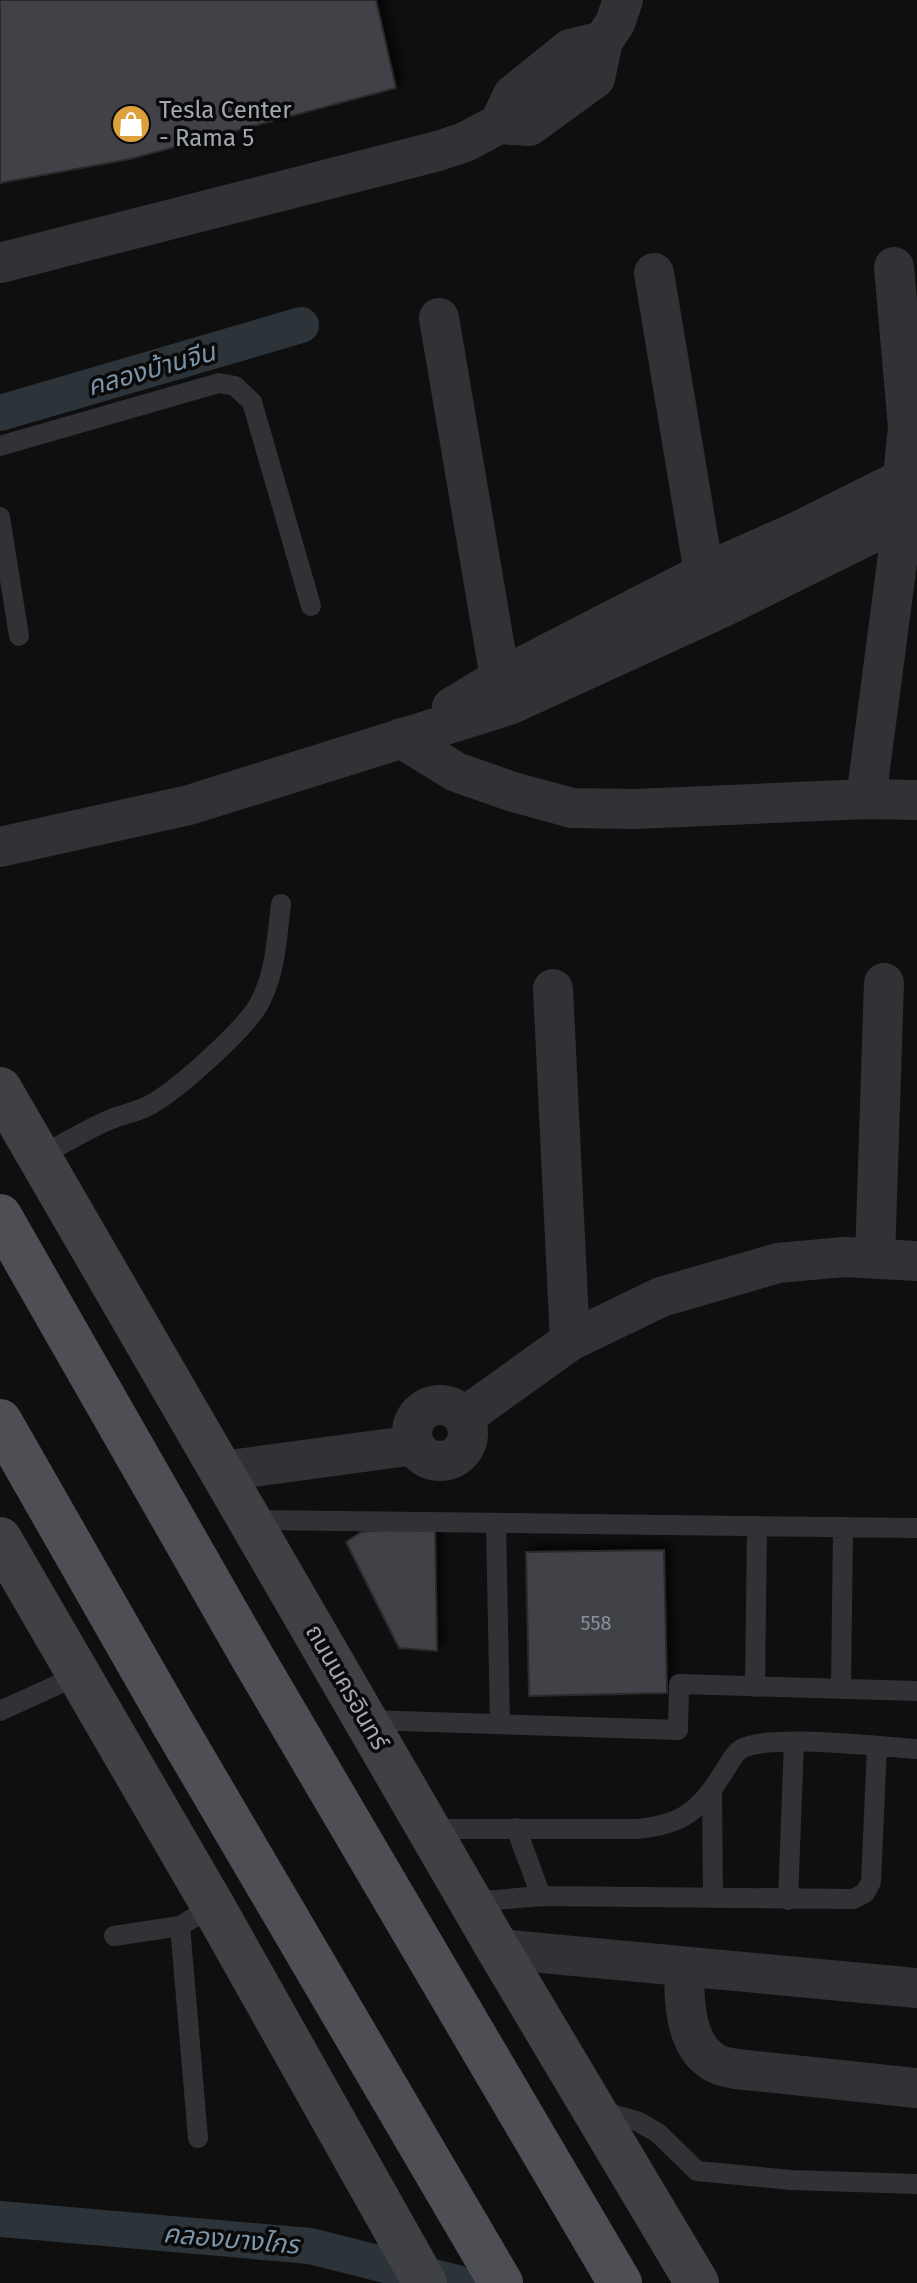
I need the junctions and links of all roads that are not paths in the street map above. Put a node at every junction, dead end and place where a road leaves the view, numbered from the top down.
1 (623, 0) edge
2 (0, 263) edge
3 (894, 267) dead end
4 (654, 273) dead end
5 (439, 318) dead end
6 (0, 446) edge
7 (910, 494) edge
8 (0, 517) edge
9 (713, 591) junction
10 (311, 606) dead end
11 (19, 636) dead end
12 (504, 692) junction
13 (401, 738) junction
14 (866, 799) junction
15 (917, 800) edge
16 (0, 847) edge
17 (281, 904) dead end
18 (884, 983) dead end
19 (553, 989) dead end
20 (0, 1089) edge
21 (38, 1157) junction
22 (0, 1216) edge
23 (875, 1258) junction
24 (917, 1261) edge
25 (570, 1341) junction
26 (0, 1421) edge
27 (223, 1471) junction
28 (251, 1520) junction
29 (496, 1523) junction
30 (757, 1526) junction
31 (843, 1527) junction
32 (917, 1528) edge
33 (0, 1539) edge
34 (79, 1675) junction
35 (755, 1687) junction
36 (841, 1689) junction
37 (917, 1691) edge
38 (0, 1711) edge
39 (366, 1720) junction
40 (500, 1724) junction
41 (794, 1742) junction
42 (877, 1747) junction
43 (917, 1749) edge
44 (712, 1792) junction
45 (516, 1828) junction
46 (428, 1829) junction
47 (541, 1896) junction
48 (713, 1896) junction
49 (788, 1900) junction
50 (472, 1902) junction
51 (196, 1916) junction
52 (114, 1936) dead end
53 (498, 1949) junction
54 (684, 1968) junction
55 (917, 1988) edge
56 (917, 2088) edge
57 (593, 2109) junction
58 (198, 2138) dead end
59 (917, 2184) edge
60 (693, 2276) edge
61 (618, 2279) edge
62 (425, 2283) edge
63 (501, 2283) edge

1 - 2 street
3 - 7 street
4 - 9 street
5 - 12 street
6 - 10 lane
7 - 9 street
7 - 14 street
8 - 11 lane
9 - 12 street
12 - 13 street
13 - 14 street
13 - 16 street
14 - 15 street
17 - 21 lane
18 - 23 street
19 - 25 street
20 - 21 main road, ถนนนครอินทร์
21 - 27 main road, ถนนนครอินทร์
22 - 61 main road
23 - 24 street
23 - 25 street
25 - 27 street
26 - 63 main road
27 - 28 main road, ถนนนครอินทร์
28 - 29 lane
28 - 39 main road, ถนนนครอินทร์
29 - 30 lane
29 - 40 lane
30 - 31 lane
30 - 35 lane
31 - 32 lane
31 - 36 lane
33 - 34 main road
34 - 38 lane
34 - 51 main road
35 - 36 lane
35 - 40 lane
36 - 37 lane
39 - 40 lane
39 - 46 main road, ถนนนครอินทร์
41 - 42 lane
41 - 44 lane
41 - 49 lane
42 - 43 lane
42 - 49 lane
44 - 45 lane
44 - 48 lane
45 - 46 lane
45 - 47 lane
46 - 50 main road, ถนนนครอินทร์
47 - 48 lane
47 - 50 lane
48 - 49 lane
50 - 53 main road, ถนนนครอินทร์
51 - 52 lane
51 - 58 lane
51 - 62 main road
53 - 54 street
53 - 57 main road, ถนนนครอินทร์
54 - 55 street
54 - 56 street
57 - 59 lane
57 - 60 main road, ถนนนครอินทร์

